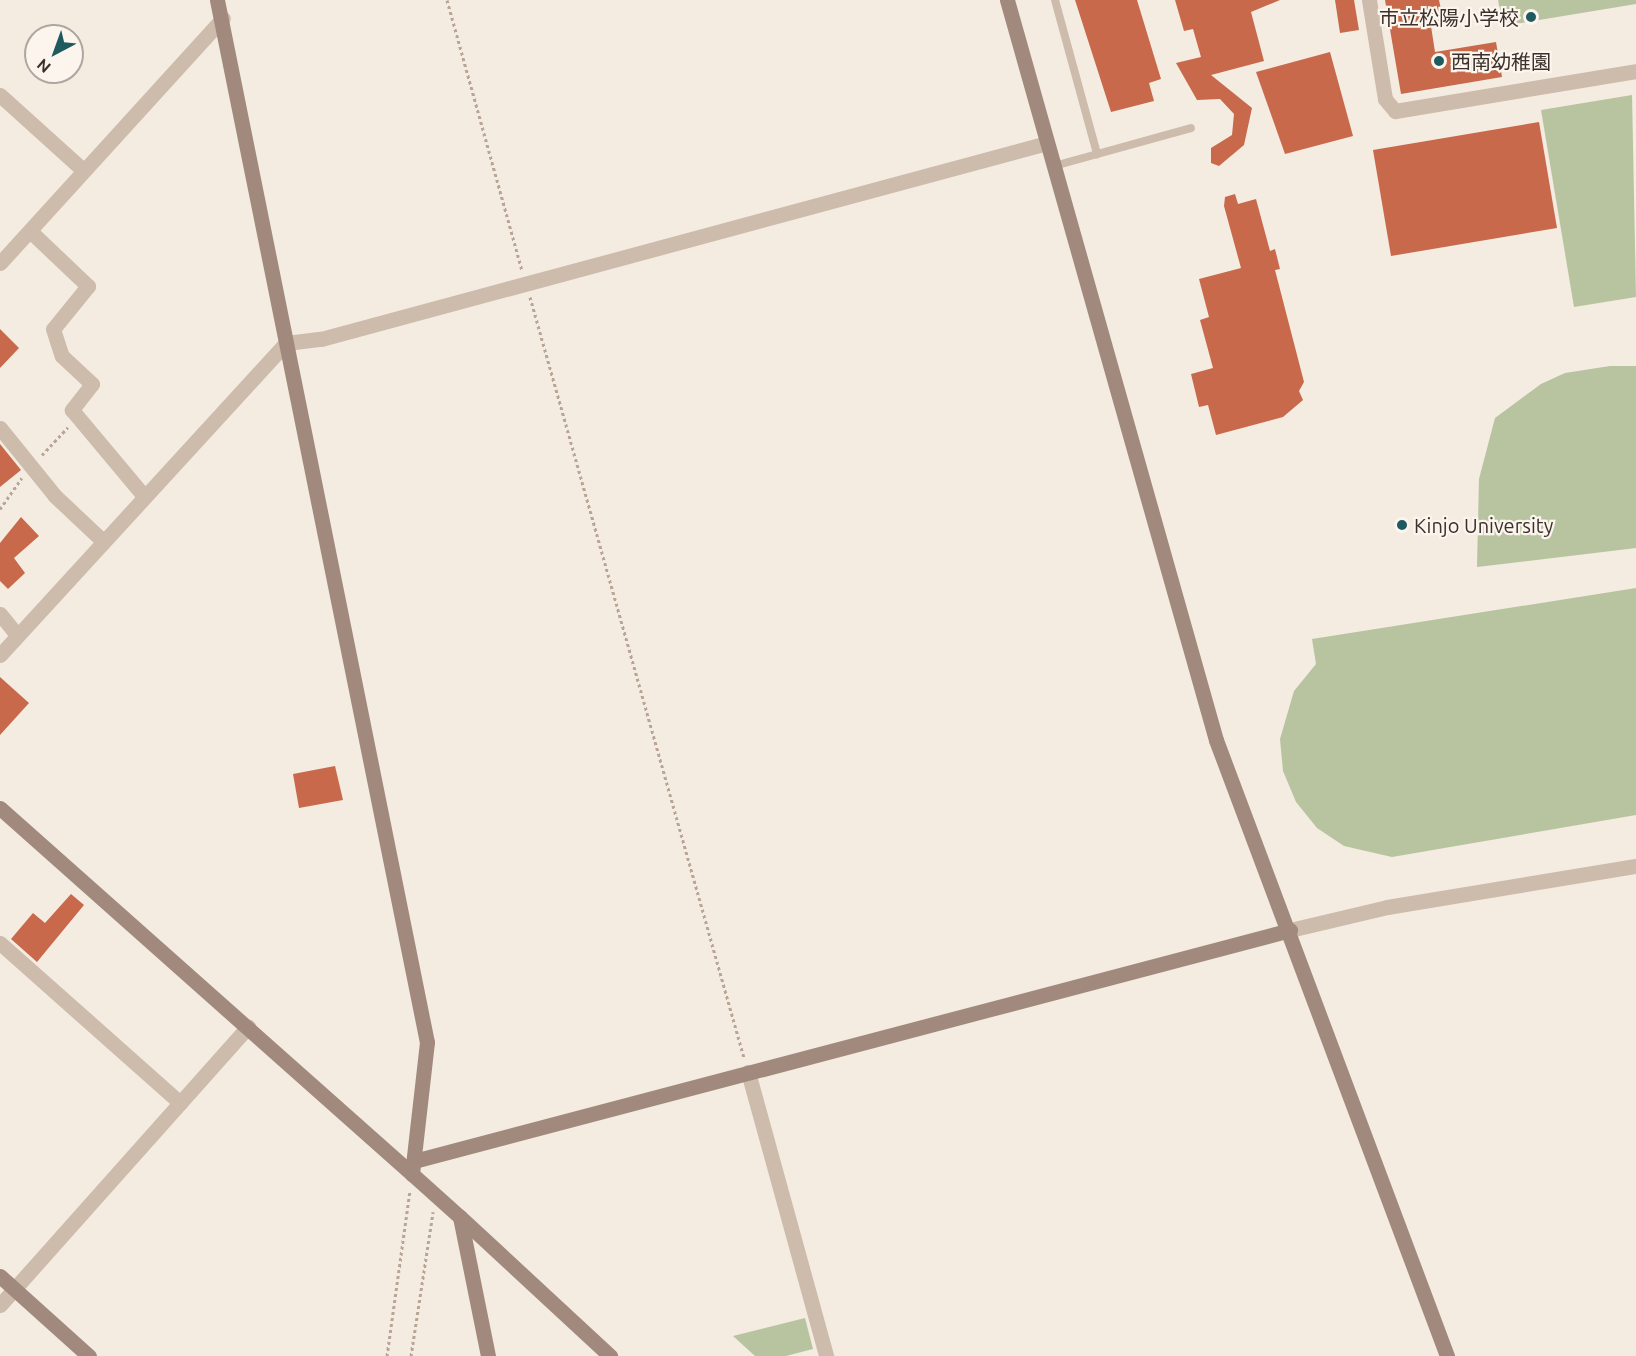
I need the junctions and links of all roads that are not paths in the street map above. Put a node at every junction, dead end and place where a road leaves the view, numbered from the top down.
1 (217, 0) edge
2 (1007, 0) edge
3 (1055, 0) edge
4 (1369, 0) edge
5 (223, 18) junction
6 (1636, 71) edge
7 (0, 95) edge
8 (1191, 128) dead end
9 (1047, 143) junction
10 (1097, 154) junction
11 (1054, 166) junction
12 (83, 170) junction
13 (30, 231) junction
14 (0, 263) edge
15 (286, 343) junction
16 (0, 428) edge
17 (144, 496) junction
18 (103, 541) junction
19 (0, 614) edge
20 (18, 635) junction
21 (0, 655) edge
22 (0, 808) edge
23 (1636, 866) edge
24 (1290, 930) junction
25 (0, 943) edge
26 (248, 1027) junction
27 (748, 1072) junction
28 (180, 1103) junction
29 (413, 1167) junction
30 (460, 1217) junction
31 (0, 1276) edge
32 (14, 1289) junction
33 (0, 1305) edge
34 (89, 1356) edge
35 (488, 1356) edge
36 (610, 1356) edge
37 (826, 1356) edge
38 (1446, 1356) edge

1 - 5 street
2 - 9 street
3 - 10 lane
4 - 6 street
5 - 12 street
5 - 15 street
7 - 12 street
8 - 10 lane
9 - 11 street
9 - 15 street
10 - 11 lane
11 - 24 street
12 - 13 street
13 - 14 street
13 - 17 street
15 - 17 street
15 - 29 street
16 - 18 street
17 - 18 street
18 - 20 street
19 - 20 street
20 - 21 street
22 - 26 street
23 - 24 street
24 - 27 street
24 - 38 street
25 - 28 street
26 - 28 street
26 - 29 street
27 - 29 street
27 - 37 street
28 - 32 street
29 - 30 street
30 - 35 street
30 - 36 street
31 - 32 street
32 - 33 street
32 - 34 street

